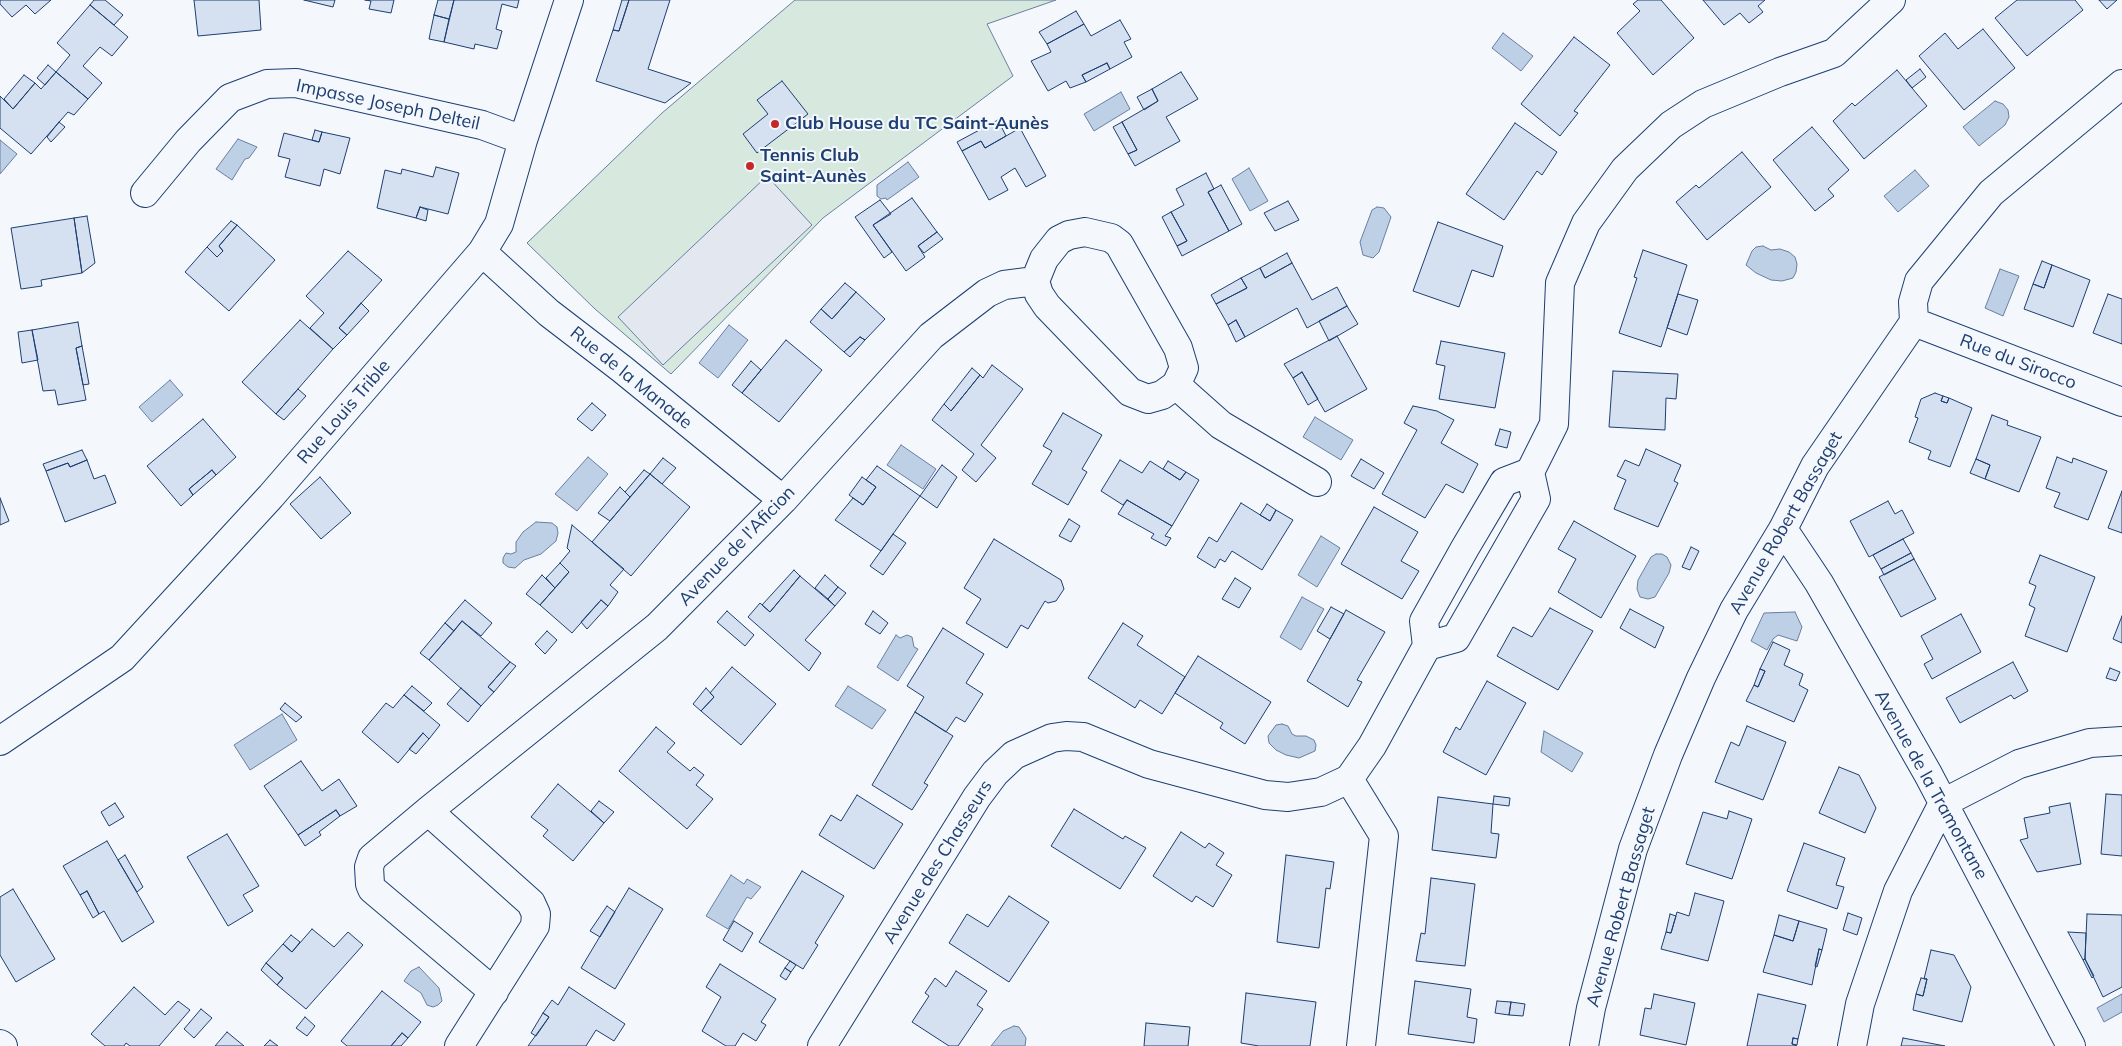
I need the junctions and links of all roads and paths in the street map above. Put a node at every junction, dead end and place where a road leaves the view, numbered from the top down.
1 (569, 0) edge
2 (1891, 0) edge
3 (2122, 84) edge
4 (523, 140) junction
5 (145, 192) dead end
6 (482, 252) junction
7 (1035, 281) junction
8 (1914, 322) junction
9 (1176, 384) junction
10 (2122, 402) edge
11 (1530, 472) junction
12 (1317, 482) dead end
13 (783, 500) junction
14 (1783, 529) junction
15 (1427, 646) junction
16 (2122, 741) edge
17 (0, 742) edge
18 (1349, 779) junction
19 (1943, 803) junction
20 (428, 811) junction
21 (494, 992) junction
22 (459, 1046) edge
23 (822, 1046) edge
24 (1361, 1046) edge
25 (1584, 1046) edge
26 (1852, 1046) edge
27 (2071, 1046) edge

1 - 4 street, Rue Louis Trible
2 - 11 street
3 - 8 street
4 - 5 street, Impasse Joseph Delteil
4 - 6 street, Rue Louis Trible
6 - 13 street, Rue de la Manade
6 - 17 street, Rue Louis Trible
7 - 9 street
7 - 9 street
7 - 13 street, Avenue de l'Aficion
8 - 10 street, Rue du Sirocco
8 - 14 street, Avenue Robert Bassaget
9 - 12 street
11 - 15 street
11 - 15 street
13 - 20 street, Avenue de l'Aficion
14 - 19 street, Avenue de la Tramontane
14 - 25 street, Avenue Robert Bassaget
15 - 18 street
16 - 19 street
18 - 23 street, Avenue des Chasseurs
18 - 24 street
19 - 26 street
19 - 27 street, Avenue de la Tramontane
20 - 21 street
20 - 21 street, Avenue de l'Aficion
21 - 22 street

